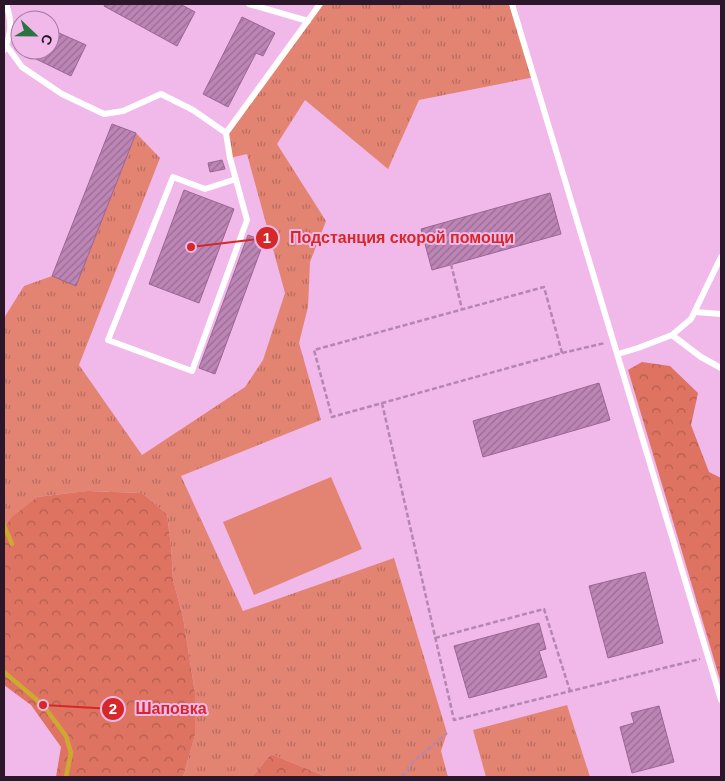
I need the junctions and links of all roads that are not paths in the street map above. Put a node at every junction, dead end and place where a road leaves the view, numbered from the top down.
1 (6, 4) edge
2 (249, 4) edge
3 (320, 4) edge
4 (512, 4) edge
5 (308, 21) junction
6 (5, 47) edge
7 (226, 133) junction
8 (236, 179) junction
9 (721, 257) edge
10 (695, 312) junction
11 (721, 314) edge
12 (672, 334) junction
13 (618, 354) junction
14 (721, 368) edge
15 (721, 700) edge

1 - 6 lane
2 - 5 lane
3 - 5 lane
4 - 13 lane
5 - 7 lane
6 - 7 lane
7 - 8 lane
8 - 8 lane
9 - 10 lane
10 - 11 lane
10 - 12 lane
12 - 13 lane
12 - 14 lane
13 - 15 lane

